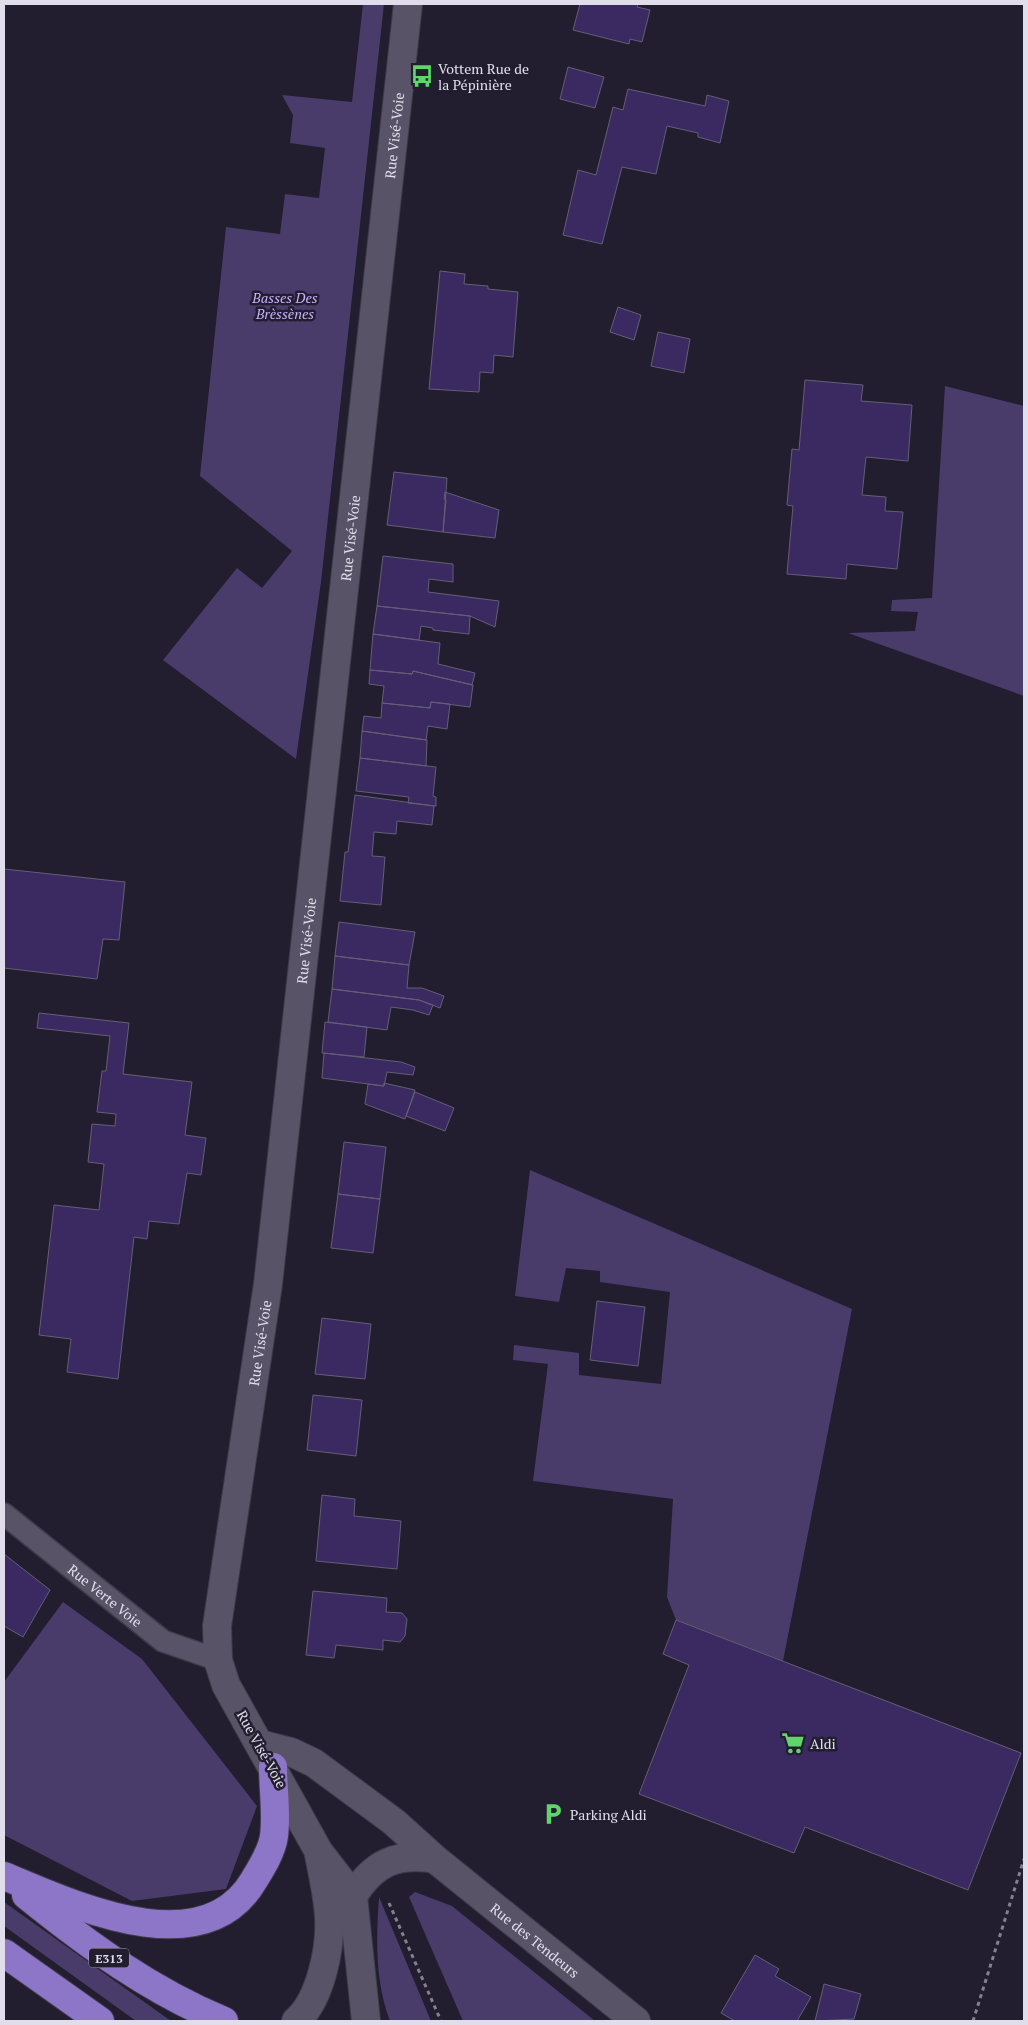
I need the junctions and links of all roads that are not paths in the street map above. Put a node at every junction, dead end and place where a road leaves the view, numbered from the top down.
1 (408, 4) edge
2 (4, 1514) edge
3 (218, 1660) junction
4 (260, 1744) junction
5 (273, 1767) junction
6 (319, 1852) junction
7 (435, 1859) junction
8 (4, 1876) edge
9 (353, 1896) junction
10 (4, 1953) edge
11 (100, 2021) edge
12 (224, 2021) edge
13 (296, 2021) edge
14 (366, 2021) edge
15 (636, 2021) edge

1 - 3 street, Rue Visé-Voie
2 - 3 lane, Rue Verte Voie
3 - 4 street, Rue Visé-Voie
4 - 5 street, Rue Visé-Voie
4 - 7 street, Rue des Tendeurs
5 - 6 street, Rue Visé-Voie
5 - 8 highway
6 - 9 street, Rue Visé-Voie
6 - 13 street, Rue Visé-Voie
7 - 9 street
7 - 15 street, Rue des Tendeurs
8 - 12 highway, E313
9 - 14 street
10 - 11 highway

